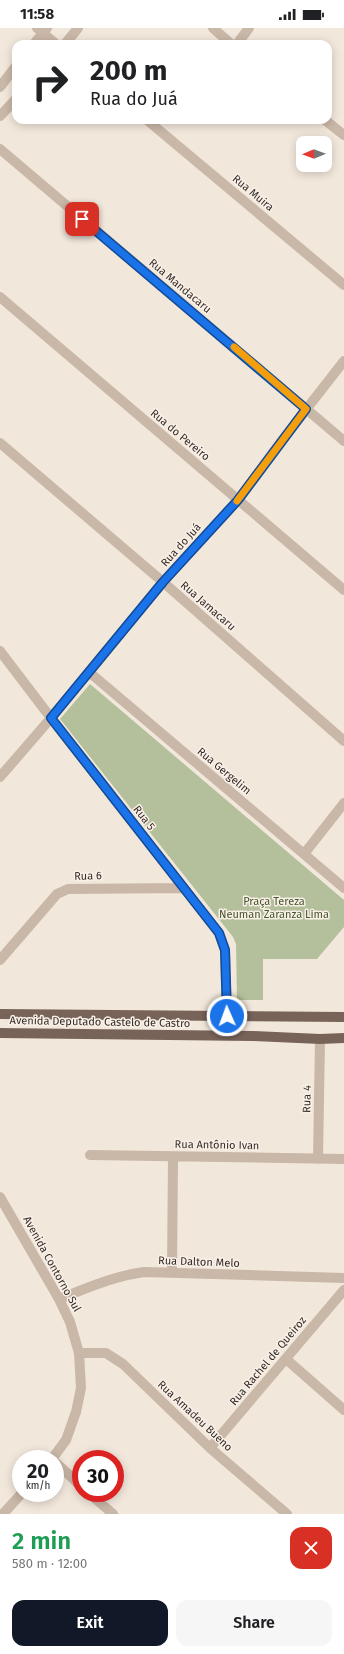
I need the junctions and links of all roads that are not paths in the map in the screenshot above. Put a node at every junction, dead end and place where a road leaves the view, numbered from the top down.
1 (78, 28) edge
2 (213, 28) edge
3 (249, 28) edge
4 (42, 30) edge
5 (36, 40) edge
6 (52, 40) edge
7 (68, 40) edge
8 (226, 40) edge
9 (240, 40) edge
10 (12, 71) edge
11 (0, 87) edge
12 (12, 103) edge
13 (0, 116) edge
14 (152, 124) edge
15 (330, 124) edge
16 (344, 135) edge
17 (0, 149) edge
18 (344, 285) edge
19 (0, 297) edge
20 (344, 361) edge
21 (306, 409) junction
22 (344, 441) edge
23 (0, 443) edge
24 (238, 500) junction
25 (163, 582) junction
26 (344, 590) edge
27 (0, 651) edge
28 (89, 672) junction
29 (51, 718) junction
30 (344, 741) edge
31 (0, 777) edge
32 (344, 804) edge
33 (304, 854) junction
34 (184, 888) junction
35 (344, 888) edge
36 (0, 960) edge
37 (0, 1014) edge
38 (227, 1016) junction
39 (344, 1017) edge
40 (0, 1033) edge
41 (344, 1038) edge
42 (320, 1039) junction
43 (90, 1155) dead end
44 (173, 1157) junction
45 (318, 1159) junction
46 (344, 1159) edge
47 (0, 1197) edge
48 (172, 1273) junction
49 (344, 1278) edge
50 (344, 1290) edge
51 (59, 1299) junction
52 (79, 1353) junction
53 (286, 1358) junction
54 (344, 1410) edge
55 (210, 1448) junction
56 (59, 1450) edge
57 (64, 1470) edge
58 (72, 1478) edge
59 (14, 1502) edge
60 (99, 1502) edge
61 (3, 1514) edge
62 (113, 1514) edge
63 (287, 1514) edge

1 - 7 street
2 - 8 street
3 - 9 street
4 - 5 street
4 - 6 street
10 - 11 street
12 - 13 street
14 - 18 street, Rua Muira
15 - 16 street
17 - 21 street, Rua Mandacaru
19 - 24 street, Rua do Pereiro
20 - 21 street, Rua do Juá
21 - 22 street, Rua Mandacaru
21 - 24 street, Rua do Juá
23 - 25 street, Rua Jamacaru
24 - 25 street, Rua do Juá
24 - 26 street, Rua do Pereiro
25 - 28 street, Rua do Juá
25 - 30 street, Rua Jamacaru
27 - 29 street, Rua 5
28 - 29 street, Rua do Juá
28 - 33 street, Rua Gergelim
29 - 31 street, Rua do Juá
29 - 34 street, Rua 5
32 - 33 street
33 - 35 street, Rua Gergelim
34 - 36 street, Rua 6
34 - 38 street, Rua 5
37 - 38 main road, Avenida Deputado Castelo de Castro
38 - 39 main road, Avenida Deputado Castelo de Castro
40 - 42 main road, Avenida Deputado Castelo de Castro
41 - 42 main road, Avenida Deputado Castelo de Castro
42 - 45 street, Rua 4
43 - 44 street, Rua Antônio Ivan
44 - 45 street, Rua Antônio Ivan
44 - 48 street
45 - 46 street, Rua Antônio Ivan
47 - 51 street, Avenida Contorno Sul
48 - 49 street, Rua Dalton Melo
48 - 51 street, Rua Dalton Melo
50 - 53 street, Rua Rachel de Queiroz
51 - 52 street, Avenida Contorno Sul
52 - 55 street, Rua Amadeu Bueno
52 - 56 street, Avenida Contorno Sul
53 - 54 street
53 - 55 street, Rua Rachel de Queiroz
55 - 63 street, Rua Amadeu Bueno
57 - 58 street
59 - 61 street
60 - 62 street

